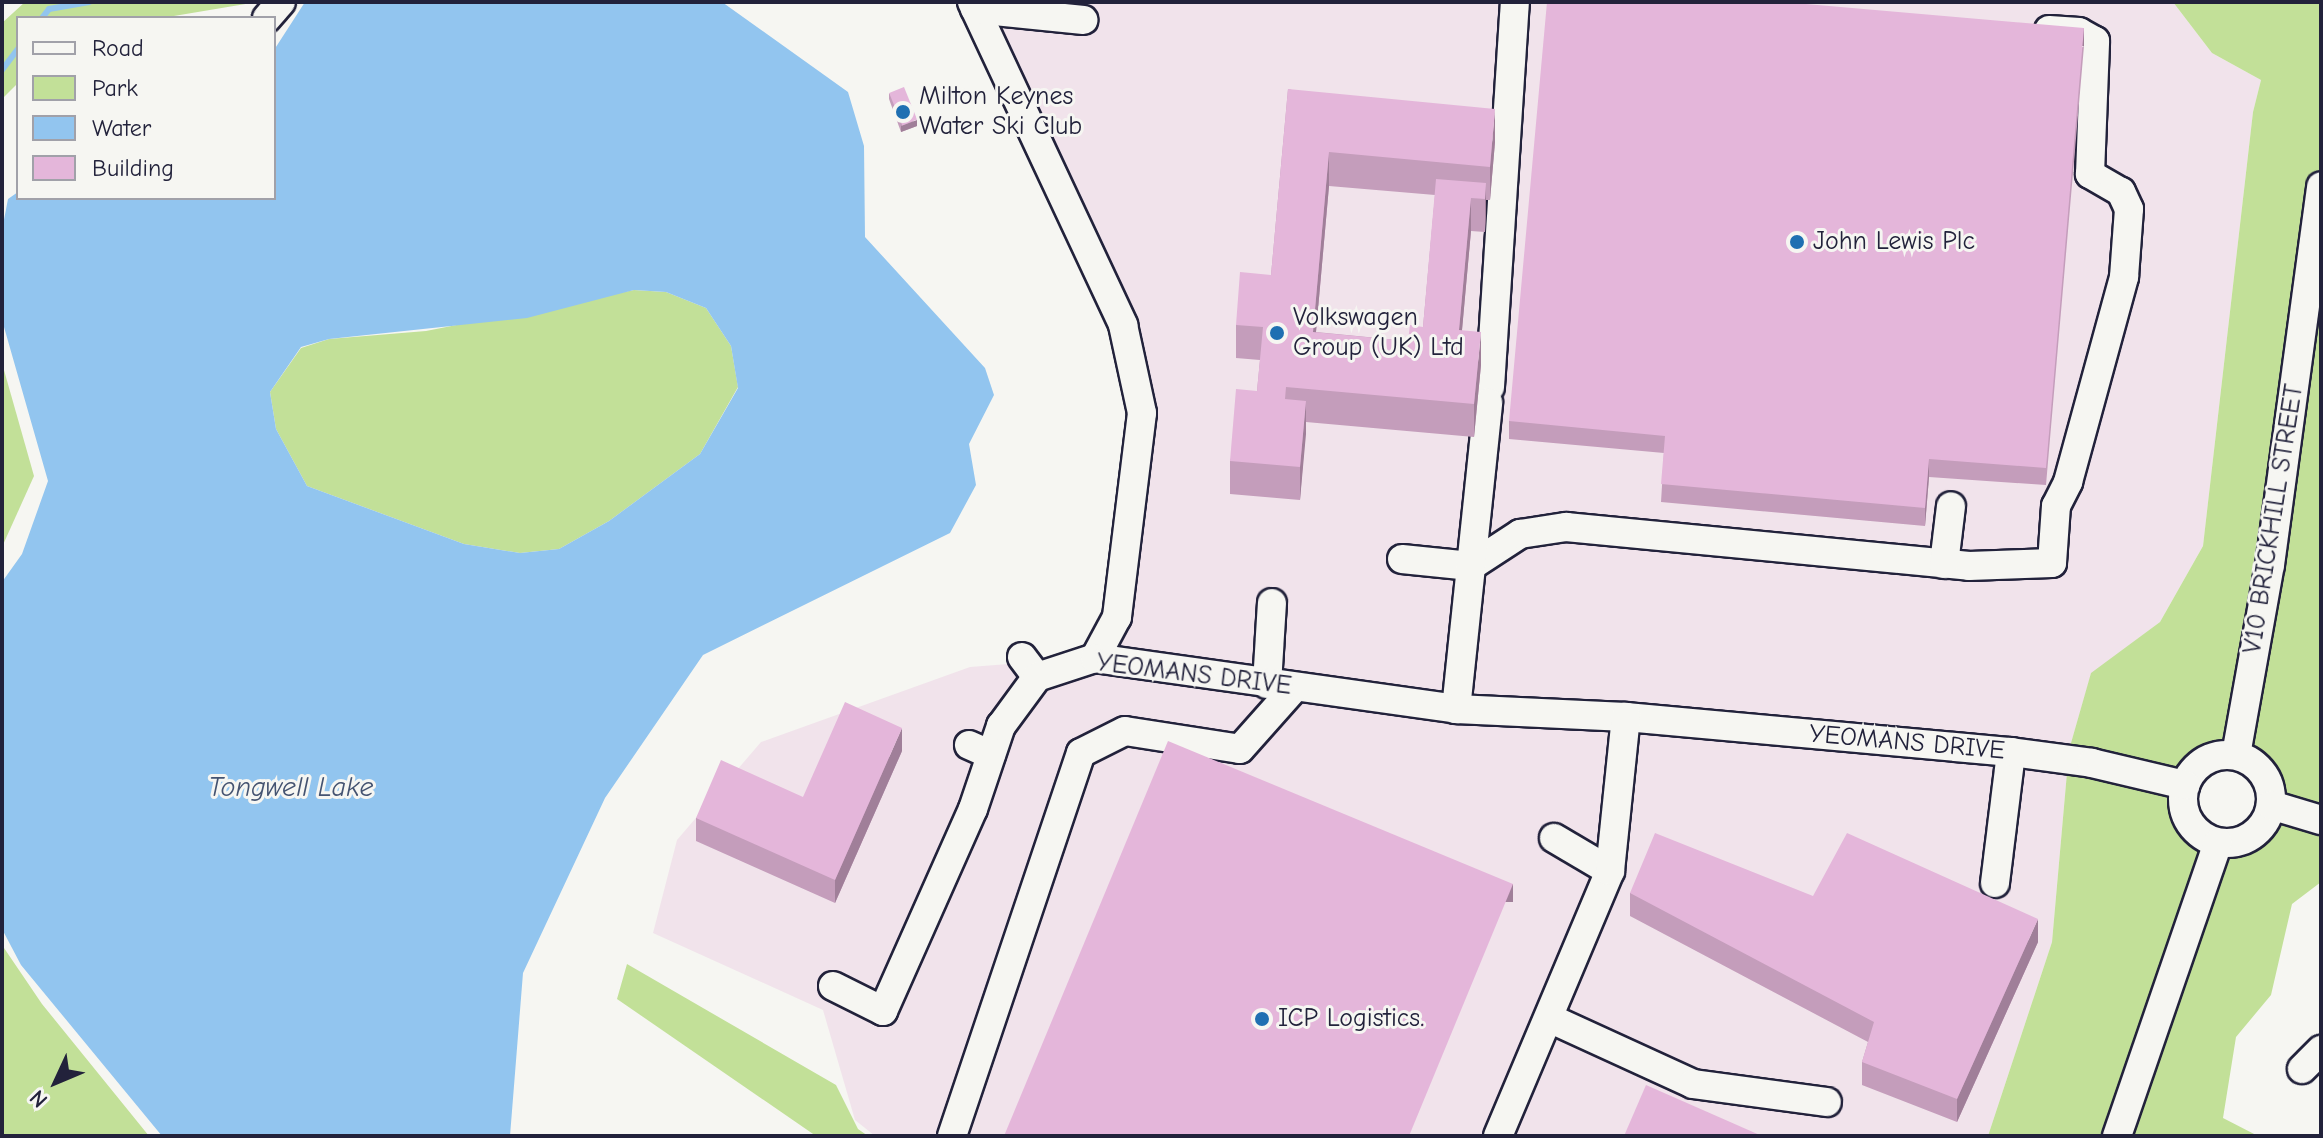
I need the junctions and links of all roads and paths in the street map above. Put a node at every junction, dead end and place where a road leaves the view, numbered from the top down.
1 (1515, 2) edge
2 (973, 6) edge
3 (1083, 20) dead end
4 (2017, 27) edge
5 (2321, 186) edge
6 (1951, 506) dead end
7 (1402, 559) dead end
8 (1944, 564) junction
9 (1471, 566) junction
10 (1272, 603) dead end
11 (1095, 658) junction
12 (1281, 685) junction
13 (1456, 709) junction
14 (1626, 717) junction
15 (2011, 752) junction
16 (2236, 755) junction
17 (2185, 785) junction
18 (2271, 805) junction
19 (2321, 820) edge
20 (1554, 838) dead end
21 (2218, 843) junction
22 (1610, 871) junction
23 (1995, 883) dead end
24 (833, 986) dead end
25 (1549, 1018) junction
26 (1827, 1102) dead end
27 (952, 1136) edge
28 (1498, 1136) edge
29 (2117, 1136) edge

1 - 9 street
2 - 3 street
2 - 11 street
4 - 8 street
5 - 16 street, V10 BRICKHILL STREET
6 - 8 street
7 - 9 street
8 - 9 street
9 - 13 street
10 - 12 street
11 - 12 street, YEOMANS DRIVE
11 - 24 street, YEOMANS DRIVE
12 - 13 street, YEOMANS DRIVE
12 - 27 street
13 - 14 street, YEOMANS DRIVE
14 - 15 street, YEOMANS DRIVE
14 - 22 street
15 - 17 street, YEOMANS DRIVE
15 - 23 street
16 - 17 street
16 - 18 street
17 - 21 street
18 - 19 street
18 - 21 street
20 - 22 street
21 - 29 street
22 - 25 street
25 - 26 street
25 - 28 street

